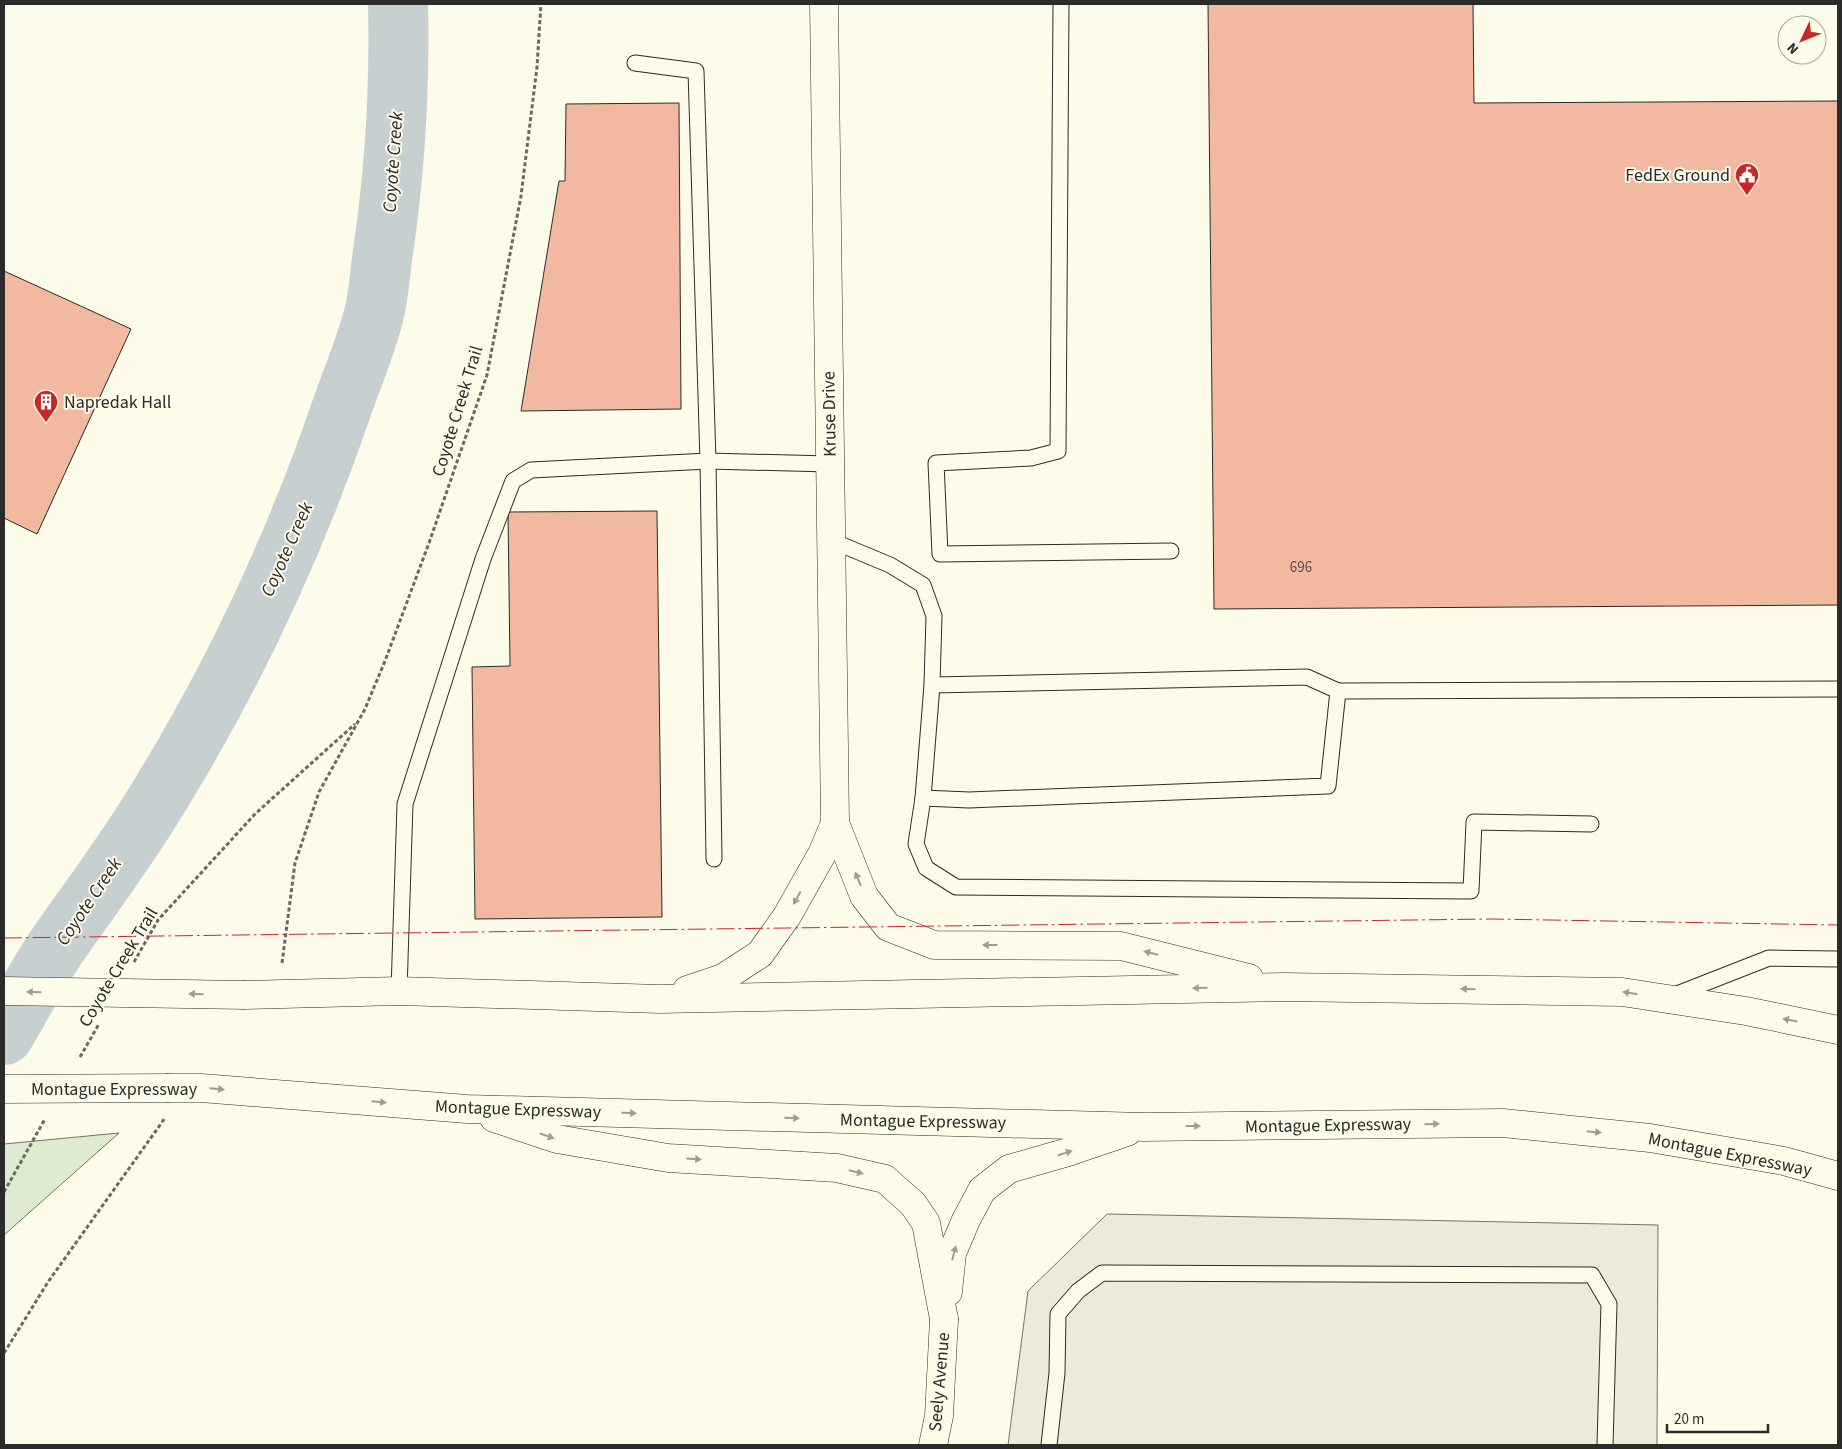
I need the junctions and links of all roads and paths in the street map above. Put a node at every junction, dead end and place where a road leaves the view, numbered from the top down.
1 (541, 4) edge
2 (824, 4) edge
3 (1061, 4) edge
4 (635, 63) dead end
5 (708, 461) junction
6 (829, 464) junction
7 (830, 540) junction
8 (1171, 552) dead end
9 (932, 684) junction
10 (1838, 689) edge
11 (1338, 691) junction
12 (358, 722) junction
13 (923, 798) junction
14 (835, 823) junction
15 (1591, 824) dead end
16 (714, 859) dead end
17 (1838, 959) edge
18 (134, 963) dead end
19 (1283, 987) junction
20 (399, 990) junction
21 (4, 991) edge
22 (278, 994) junction
23 (660, 999) junction
24 (1666, 999) junction
25 (100, 1022) dead end
26 (1838, 1030) edge
27 (76, 1065) dead end
28 (178, 1088) junction
29 (4, 1089) edge
30 (467, 1109) junction
31 (47, 1116) dead end
32 (1144, 1126) junction
33 (1838, 1176) edge
34 (4, 1192) edge
35 (944, 1319) junction
36 (4, 1353) edge
37 (934, 1445) edge
38 (1049, 1445) edge
39 (1604, 1445) edge

1 - 12 path, Coyote Creek Trail
2 - 6 main road, Kruse Drive
3 - 8 lane
4 - 5 lane
5 - 6 lane
5 - 16 lane
5 - 20 lane
6 - 7 main road, Kruse Drive
7 - 9 lane
7 - 14 main road, Kruse Drive
9 - 11 lane
9 - 13 lane
10 - 11 lane
11 - 13 lane
12 - 18 path, Coyote Creek Trail
12 - 22 path, Coyote Creek Trail
13 - 15 lane
19 -> 14 main road
14 -> 23 main road
17 - 24 lane
19 -> 23 main road
24 -> 19 main road
20 - 22 main road
20 - 23 main road
22 -> 21 main road, bridge
26 -> 24 main road
25 - 27 path, Coyote Creek Trail
28 - 29 main road, Montague Expressway, bridge
28 -> 30 main road, Montague Expressway
28 - 36 path
30 -> 32 main road, Montague Expressway
30 -> 35 main road
31 - 34 path
32 -> 33 main road, Montague Expressway
35 -> 32 main road
35 - 37 main road, Seely Avenue
38 - 39 lane

